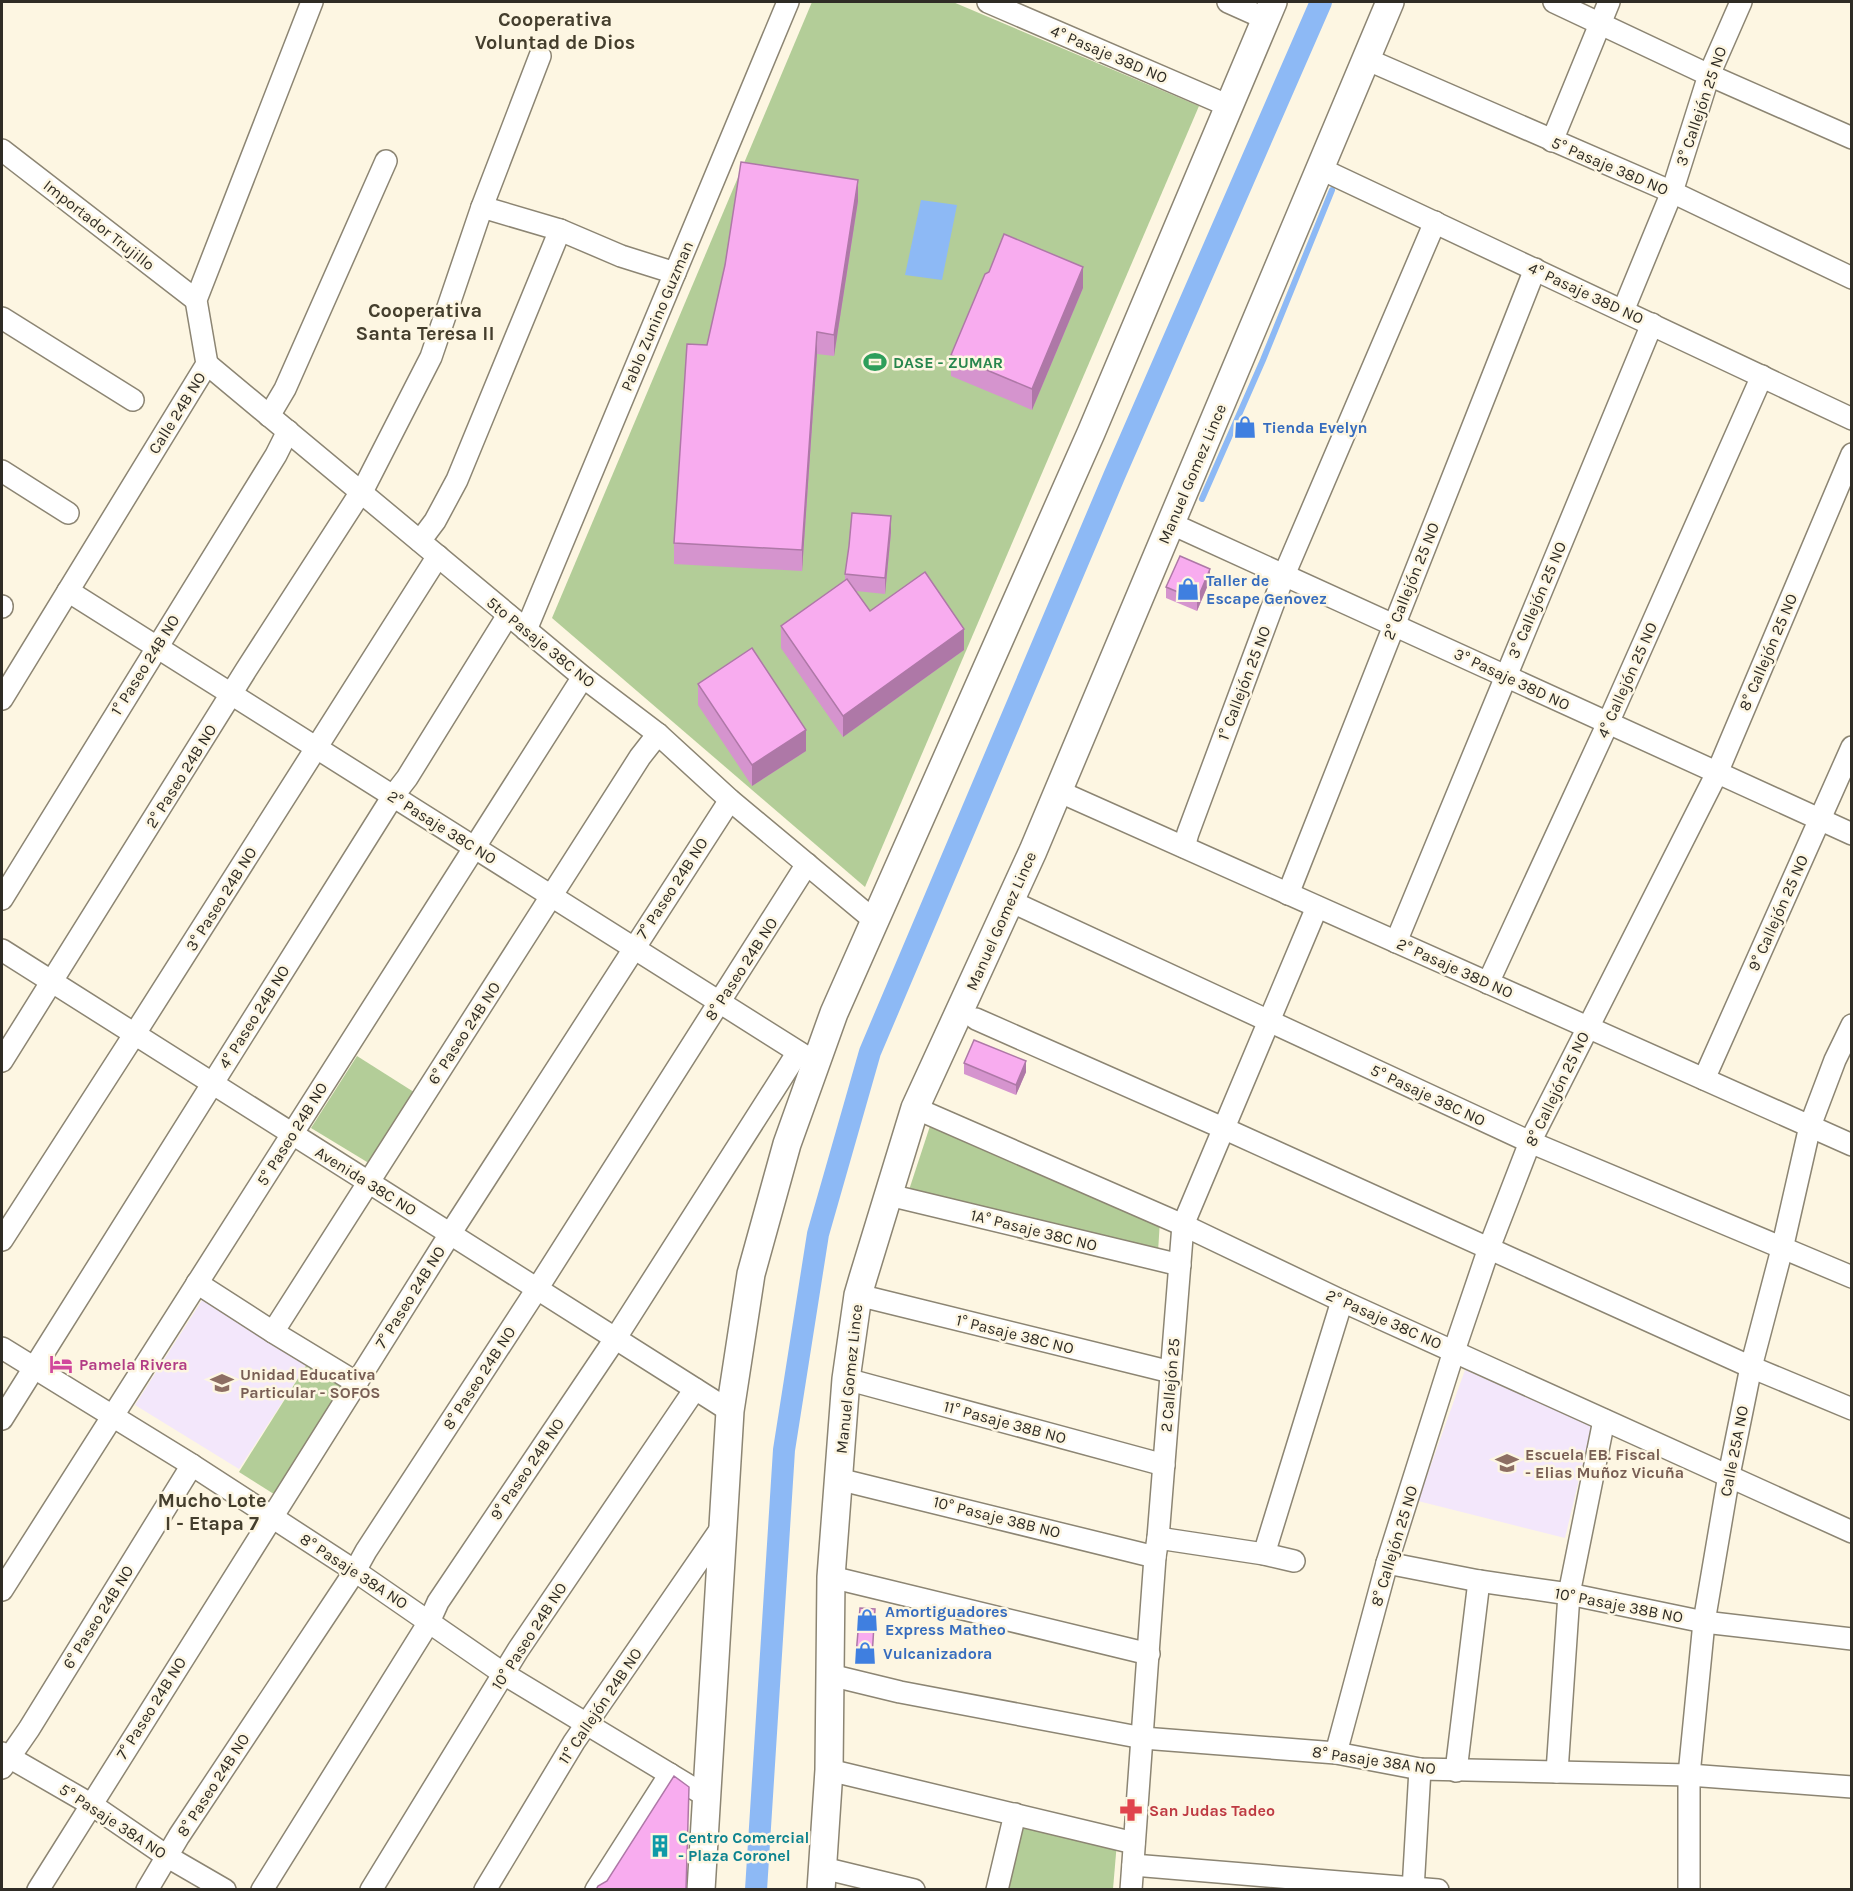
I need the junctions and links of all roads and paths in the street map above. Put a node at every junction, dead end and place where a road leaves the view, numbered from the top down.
1 (312, 2) edge
2 (788, 2) edge
3 (988, 2) edge
4 (1228, 2) edge
5 (1390, 2) edge
6 (1554, 2) edge
7 (1609, 2) edge
8 (1741, 2) edge
9 (1269, 10) edge
10 (1600, 23) junction
11 (540, 56) dead end
12 (1366, 59) junction
13 (1709, 75) junction
14 (1229, 106) junction
15 (1851, 138) edge
16 (1552, 141) junction
17 (2, 150) edge
18 (386, 161) dead end
19 (1319, 168) junction
20 (1672, 192) junction
21 (482, 207) junction
22 (1435, 222) junction
23 (560, 230) junction
24 (1535, 269) junction
25 (675, 273) junction
26 (1851, 278) edge
27 (196, 300) junction
28 (1623, 311) junction
29 (2, 318) edge
30 (1652, 324) junction
31 (207, 364) junction
32 (1762, 376) junction
33 (133, 400) dead end
34 (269, 416) junction
35 (1851, 419) edge
36 (288, 431) junction
37 (1851, 454) edge
38 (2, 471) edge
39 (360, 492) junction
40 (68, 513) dead end
41 (1172, 524) junction
42 (420, 542) junction
43 (438, 556) junction
44 (1284, 575) junction
45 (68, 591) junction
46 (507, 615) junction
47 (1393, 625) junction
48 (526, 630) junction
49 (156, 647) junction
50 (1505, 676) junction
51 (583, 677) junction
52 (232, 695) junction
53 (2, 699) edge
54 (1608, 723) junction
55 (658, 734) junction
56 (1851, 747) edge
57 (316, 748) junction
58 (1717, 773) junction
59 (1058, 791) junction
60 (393, 796) junction
61 (730, 800) junction
62 (1820, 819) junction
63 (1851, 834) edge
64 (1184, 847) junction
65 (475, 848) junction
66 (807, 864) junction
67 (1288, 894) junction
68 (552, 896) junction
69 (2, 899) edge
70 (1010, 901) junction
71 (1317, 907) junction
72 (875, 921) junction
73 (1396, 942) junction
74 (634, 948) junction
75 (2, 950) edge
76 (51, 982) junction
77 (1488, 983) junction
78 (719, 1002) junction
79 (976, 1019) dead end
80 (1270, 1021) junction
81 (1851, 1026) edge
82 (1587, 1027) junction
83 (134, 1035) junction
84 (807, 1057) junction
85 (2, 1061) edge
86 (1704, 1079) junction
87 (212, 1084) junction
88 (915, 1108) junction
89 (1810, 1126) junction
90 (1223, 1128) junction
91 (292, 1134) junction
92 (1530, 1142) junction
93 (1851, 1145) edge
94 (368, 1182) junction
95 (889, 1195) junction
96 (1183, 1225) junction
97 (450, 1234) junction
98 (2, 1240) edge
99 (1489, 1248) junction
100 (1782, 1249) junction
101 (1180, 1265) junction
102 (1851, 1277) edge
103 (197, 1282) junction
104 (537, 1289) junction
105 (858, 1295) junction
106 (1342, 1301) junction
107 (273, 1332) junction
108 (615, 1339) junction
109 (2, 1348) edge
110 (1454, 1350) junction
111 (34, 1366) junction
112 (1751, 1367) junction
113 (1171, 1372) junction
114 (846, 1379) junction
115 (357, 1383) junction
116 (695, 1389) junction
117 (1851, 1409) edge
118 (730, 1411) junction
119 (112, 1416) junction
120 (2, 1419) edge
121 (1604, 1420) junction
122 (192, 1465) junction
123 (1164, 1465) junction
124 (1729, 1475) junction
125 (838, 1479) junction
126 (272, 1518) junction
127 (722, 1527) junction
128 (1851, 1532) edge
129 (1157, 1547) junction
130 (1264, 1554) junction
131 (1294, 1561) dead end
132 (1387, 1563) junction
133 (356, 1571) junction
134 (831, 1577) junction
135 (1479, 1581) junction
136 (2, 1590) edge
137 (1569, 1594) junction
138 (429, 1622) junction
139 (1704, 1622) junction
140 (1851, 1639) edge
141 (1149, 1654) junction
142 (504, 1674) junction
143 (830, 1676) junction
144 (587, 1723) junction
145 (1143, 1738) junction
146 (1336, 1753) junction
147 (4, 1760) edge
148 (1420, 1769) junction
149 (829, 1770) junction
150 (1456, 1771) junction
151 (1557, 1772) junction
152 (670, 1774) junction
153 (1689, 1775) junction
154 (1851, 1786) edge
155 (706, 1796) junction
156 (92, 1805) junction
157 (1015, 1814) junction
158 (1134, 1843) junction
159 (168, 1857) junction
160 (1133, 1864) junction
161 (822, 1879) edge
162 (1413, 1889) edge
163 (38, 1890) edge
164 (147, 1890) edge
165 (225, 1890) edge
166 (262, 1890) edge
167 (371, 1890) edge
168 (485, 1890) edge
169 (596, 1890) edge
170 (701, 1890) edge
171 (914, 1890) edge
172 (997, 1890) edge
173 (1131, 1890) edge
174 (1438, 1890) edge
175 (1689, 1890) edge

1 - 27 street
2 - 25 street, Pablo Zunino Guzman
3 - 14 street, 4° Pasaje 38D NO
4 - 9 street
5 - 12 main road, Manuel Gomez Lince
6 - 10 street
7 - 10 street
8 - 13 street, 3° Callejón 25 NO
9 - 14 main road
10 - 13 street
10 - 16 street
11 - 21 street, 2° Paseo 24B NO
12 - 16 street, 5° Pasaje 38D NO
12 - 19 main road, Manuel Gomez Lince
13 - 15 street
13 - 20 street, 3° Callejón 25 NO
14 - 72 main road
16 - 20 street, 5° Pasaje 38D NO
17 - 27 street, Importador Trujillo
18 - 34 street
19 - 22 street, 4° Pasaje 38D NO
19 - 41 main road, Manuel Gomez Lince
20 - 26 street, 5° Pasaje 38D NO
20 - 28 street, 3° Callejón 25 NO
21 - 23 street
21 - 39 street, 2° Paseo 24B NO
22 - 24 street, 4° Pasaje 38D NO
22 - 44 street, 1° Callejón 25 NO
23 - 25 street
23 - 42 street
24 - 28 street, 4° Pasaje 38D NO
24 - 47 street, 2° Callejón 25 NO
25 - 48 street, Pablo Zunino Guzman
27 - 31 street, Calle 24B NO
28 - 30 street, 4° Pasaje 38D NO
29 - 33 street
30 - 32 street, 4° Pasaje 38D NO
30 - 50 street, 3° Callejón 25 NO
31 - 34 street, 5to Pasaje 38C NO
31 - 45 street, Calle 24B NO
32 - 35 street, 4° Pasaje 38D NO
32 - 54 street, 4° Callejón 25 NO
34 - 36 street, 5to Pasaje 38C NO
36 - 39 street, 5to Pasaje 38C NO
36 - 49 street, 1° Paseo 24B NO
37 - 58 street, 8° Callejón 25 NO
38 - 40 street
39 - 42 street, 5to Pasaje 38C NO
39 - 52 street, 2° Paseo 24B NO
41 - 44 street, 3° Pasaje 38D NO
41 - 59 main road, Manuel Gomez Lince
42 - 43 street, 5to Pasaje 38C NO
43 - 46 street, 5to Pasaje 38C NO
43 - 57 street, 3° Paseo 24B NO
44 - 47 street, 3° Pasaje 38D NO
44 - 64 street, 1° Callejón 25 NO
45 - 49 street, 2° Pasaje 38C NO
45 - 53 street, Calle 24B NO
46 - 48 street, 5to Pasaje 38C NO
46 - 60 street, 4° Paseo 24B NO
47 - 50 street, 3° Pasaje 38D NO
47 - 67 street, 2° Callejón 25 NO
48 - 51 street, 5to Pasaje 38C NO
49 - 52 street, 2° Pasaje 38C NO
49 - 69 street, 1° Paseo 24B NO
50 - 54 street, 3° Pasaje 38D NO
50 - 73 street, 3° Callejón 25 NO
51 - 55 street, 5to Pasaje 38C NO
51 - 65 street, 5° Paseo 24B NO
52 - 57 street, 2° Pasaje 38C NO
52 - 76 street, 2° Paseo 24B NO
54 - 58 street, 3° Pasaje 38D NO
54 - 77 street, 4° Callejón 25 NO
55 - 61 street, 5to Pasaje 38C NO
55 - 68 street, 6° Paseo 24B NO
56 - 62 street, 9° Callejón 25 NO
57 - 60 street, 2° Pasaje 38C NO
57 - 83 street, 3° Paseo 24B NO
58 - 62 street, 3° Pasaje 38D NO
58 - 82 street, 8° Callejón 25 NO
59 - 64 street, 2° Pasaje 38D NO
59 - 70 main road, Manuel Gomez Lince
60 - 65 street, 2° Pasaje 38C NO
60 - 87 street, 4° Paseo 24B NO
61 - 66 street, 5to Pasaje 38C NO
61 - 74 street, 7° Paseo 24B NO
62 - 63 street, 3° Pasaje 38D NO
62 - 86 street, 9° Callejón 25 NO
64 - 67 street, 2° Pasaje 38D NO
65 - 68 street, 2° Pasaje 38C NO
65 - 91 street, 5° Paseo 24B NO
66 - 72 street, 5to Pasaje 38C NO
66 - 78 street, 8° Paseo 24B NO
67 - 71 street, 2° Pasaje 38D NO
68 - 74 street, 2° Pasaje 38C NO
68 - 94 street, 6° Paseo 24B NO
70 - 80 street, 5° Pasaje 38C NO
70 - 88 main road, Manuel Gomez Lince
71 - 73 street, 2° Pasaje 38D NO
71 - 80 street, 2 Callejón 25
72 - 84 main road
73 - 77 street, 2° Pasaje 38D NO
74 - 78 street, 2° Pasaje 38C NO
74 - 97 street, 7° Paseo 24B NO
75 - 76 street, Avenida 38C NO
76 - 83 street, Avenida 38C NO
76 - 85 street, 2° Paseo 24B NO
77 - 82 street, 2° Pasaje 38D NO
78 - 84 street, 2° Pasaje 38C NO
78 - 104 street, 8° Paseo 24B NO
79 - 90 street
80 - 90 street, 2 Callejón 25
80 - 92 street, 5° Pasaje 38C NO
81 - 89 street, Calle 25A NO
82 - 86 street, 2° Pasaje 38D NO
82 - 92 street, 8° Callejón 25 NO
83 - 87 street, Avenida 38C NO
83 - 98 street, 3° Paseo 24B NO
84 - 108 street, 9° Paseo 24B NO
84 - 118 main road
86 - 89 street, 2° Pasaje 38D NO
87 - 91 street, Avenida 38C NO
87 - 111 street, 4° Paseo 24B NO
88 - 95 main road, Manuel Gomez Lince
88 - 96 street, 2° Pasaje 38C NO
89 - 93 street, 2° Pasaje 38D NO
89 - 100 street, Calle 25A NO
90 - 96 street, 2 Callejón 25
90 - 99 street
91 - 94 street, Avenida 38C NO
91 - 103 street, 5° Paseo 24B NO
92 - 99 street, 8° Callejón 25 NO
92 - 100 street, 5° Pasaje 38C NO
94 - 97 street, Avenida 38C NO
94 - 107 street, 6° Paseo 24B NO
95 - 101 street, 1A° Pasaje 38C NO
95 - 105 main road, Manuel Gomez Lince
96 - 101 street, 2 Callejón 25
96 - 106 street, 2° Pasaje 38C NO
97 - 104 street, Avenida 38C NO
97 - 115 street, 7° Paseo 24B NO
99 - 110 street, 8° Callejón 25 NO
99 - 112 street
100 - 102 street, 5° Pasaje 38C NO
100 - 112 street, Calle 25A NO
101 - 113 street, 2 Callejón 25
103 - 107 street
103 - 119 street, 5° Paseo 24B NO
104 - 108 street, Avenida 38C NO
104 - 133 street, 8° Paseo 24B NO
105 - 113 street, 1° Pasaje 38C NO
105 - 114 main road, Manuel Gomez Lince
106 - 110 street, 2° Pasaje 38C NO
106 - 130 street
107 - 115 street
108 - 116 street, Avenida 38C NO
108 - 138 street, 9° Paseo 24B NO
109 - 111 street, 8° Pasaje 38A NO
110 - 121 street, 2° Pasaje 38C NO
110 - 132 street, 8° Callejón 25 NO
111 - 119 street, 8° Pasaje 38A NO
111 - 120 street, 4° Paseo 24B NO
112 - 117 street
112 - 124 street, Calle 25A NO
113 - 123 street, 2 Callejón 25
114 - 123 street, 11° Pasaje 38B NO
114 - 125 main road, Manuel Gomez Lince
115 - 126 street, 7° Paseo 24B NO
116 - 118 street, Avenida 38C NO
116 - 142 street, 10° Paseo 24B NO
118 - 127 main road
119 - 122 street, 8° Pasaje 38A NO
119 - 136 street, 5° Paseo 24B NO
121 - 124 street, 2° Pasaje 38C NO
121 - 137 street
122 - 126 street, 8° Pasaje 38A NO
122 - 147 street, 6° Paseo 24B NO
123 - 129 street, 2 Callejón 25
124 - 128 street, 2° Pasaje 38C NO
124 - 139 street, Calle 25A NO
125 - 129 street, 10° Pasaje 38B NO
125 - 134 main road, Manuel Gomez Lince
126 - 133 street, 8° Pasaje 38A NO
126 - 156 street, 7° Paseo 24B NO
127 - 144 street, 11° Callejón 24B NO
127 - 155 main road
129 - 130 street, 10° Pasaje 38B NO
129 - 141 street, 2 Callejón 25
130 - 131 street, 10° Pasaje 38B NO
132 - 135 street, 10° Pasaje 38B NO
132 - 146 street, 8° Callejón 25 NO
133 - 138 street, 8° Pasaje 38A NO
133 - 159 street, 8° Paseo 24B NO
134 - 141 street
134 - 143 main road, Manuel Gomez Lince
135 - 137 street, 10° Pasaje 38B NO
135 - 150 street
137 - 139 street, 10° Pasaje 38B NO
137 - 151 street
138 - 142 street, 8° Pasaje 38A NO
138 - 166 street, 9° Paseo 24B NO
139 - 140 street, 10° Pasaje 38B NO
139 - 153 street, Calle 25A NO
141 - 145 street, 2 Callejón 25
142 - 144 street, 8° Pasaje 38A NO
142 - 167 street, 10° Paseo 24B NO
143 - 145 street, 8° Pasaje 38A NO
143 - 149 main road, Manuel Gomez Lince
144 - 152 street, 8° Pasaje 38A NO
144 - 168 street, 11° Callejón 24B NO
145 - 146 street, 8° Pasaje 38A NO
145 - 158 street, 2 Callejón 25
146 - 148 street, 8° Pasaje 38A NO
147 - 156 street, 5° Pasaje 38A NO
148 - 150 street, 8° Pasaje 38A NO
148 - 162 street
149 - 157 street
149 - 161 main road, Manuel Gomez Lince
150 - 151 street, 8° Pasaje 38A NO
151 - 153 street, 8° Pasaje 38A NO
152 - 155 street, 8° Pasaje 38A NO
152 - 169 street
153 - 154 street, 8° Pasaje 38A NO
153 - 175 street, Calle 25A NO
155 - 170 main road
156 - 159 street, 5° Pasaje 38A NO
156 - 163 street, 7° Paseo 24B NO
157 - 158 street
157 - 172 street
158 - 160 street, 2 Callejón 25
159 - 164 street, 8° Paseo 24B NO
159 - 165 street, 5° Pasaje 38A NO
160 - 162 street
160 - 173 street, 2 Callejón 25
161 - 171 street
162 - 174 street

